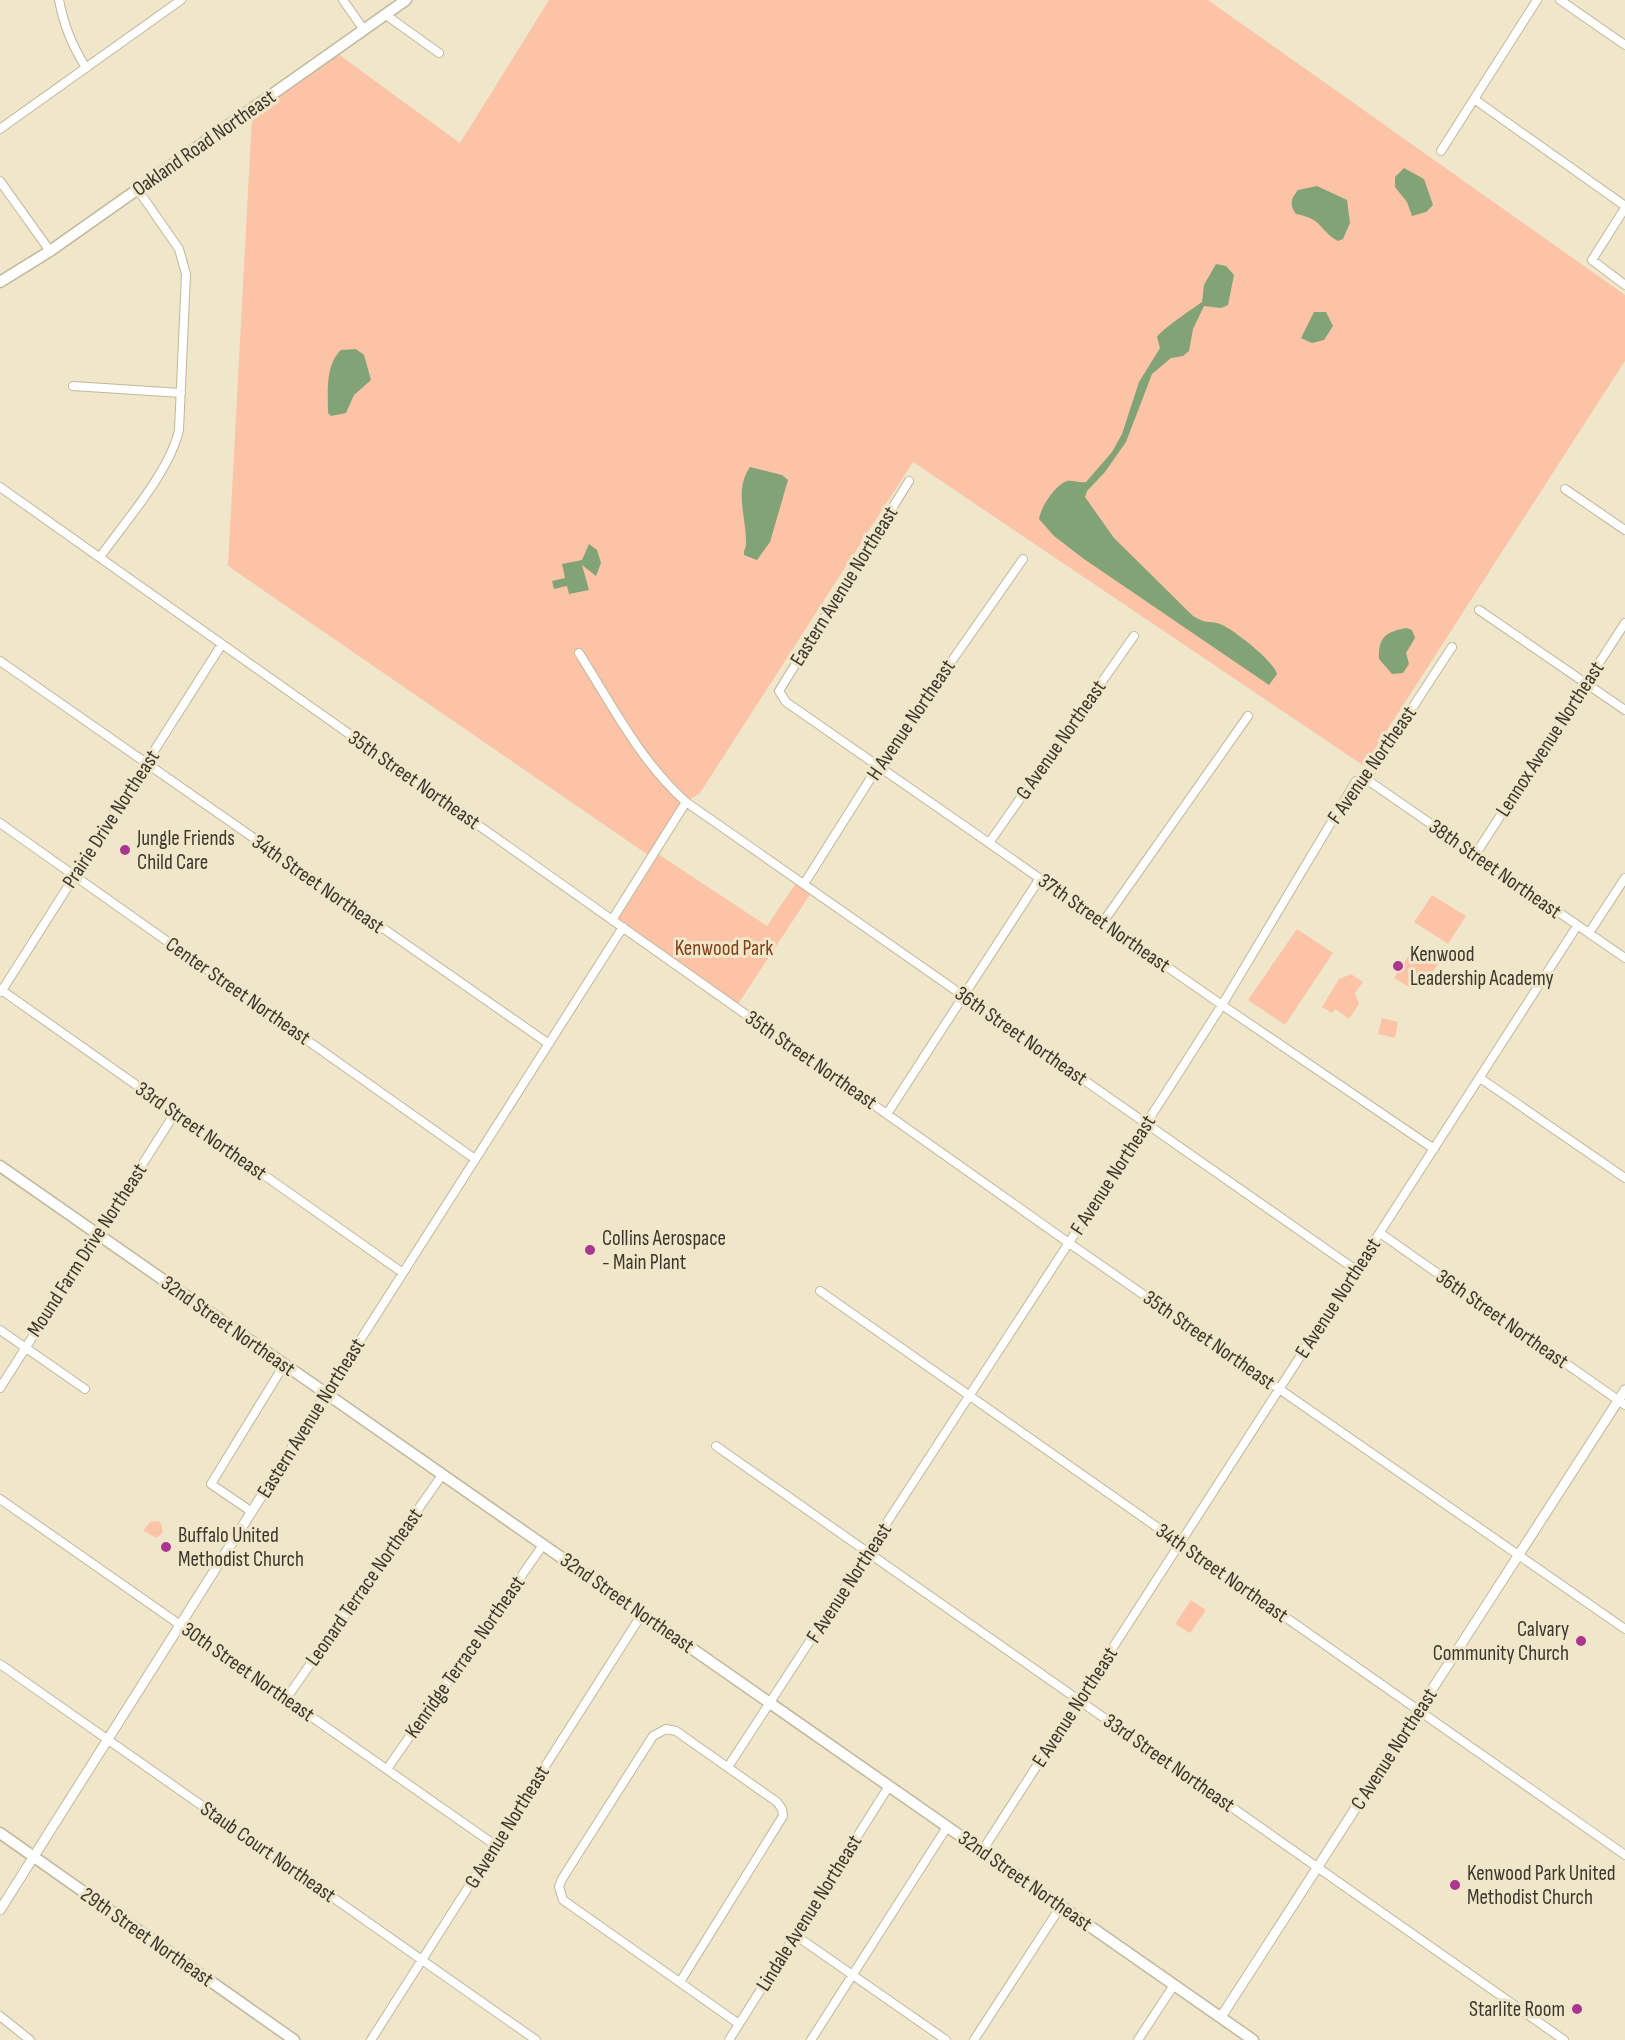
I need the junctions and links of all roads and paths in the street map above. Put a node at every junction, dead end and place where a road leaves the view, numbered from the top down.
1 (59, 0) edge
2 (181, 0) edge
3 (343, 0) edge
4 (406, 0) edge
5 (1537, 0) edge
6 (1560, 0) edge
7 (386, 15) junction
8 (364, 30) junction
9 (1625, 45) edge
10 (440, 53) dead end
11 (86, 68) junction
12 (1474, 99) junction
13 (0, 129) edge
14 (1441, 151) dead end
15 (0, 181) edge
16 (138, 190) junction
17 (1625, 207) edge
18 (50, 251) junction
19 (0, 282) edge
20 (1625, 285) edge
21 (73, 386) dead end
22 (181, 393) junction
23 (909, 481) dead end
24 (0, 488) edge
25 (1565, 489) dead end
26 (1625, 530) edge
27 (100, 557) junction
28 (1023, 559) dead end
29 (1479, 610) dead end
30 (1625, 623) edge
31 (1134, 636) dead end
32 (222, 644) junction
33 (1452, 647) dead end
34 (579, 652) dead end
35 (0, 661) edge
36 (1587, 684) junction
37 (779, 691) joint
38 (1625, 710) edge
39 (1248, 716) dead end
40 (146, 764) junction
41 (879, 765) junction
42 (1366, 779) junction
43 (686, 802) junction
44 (0, 823) edge
45 (989, 843) junction
46 (1475, 855) junction
47 (74, 875) junction
48 (1041, 878) junction
49 (1625, 878) edge
50 (804, 884) junction
51 (612, 920) junction
52 (1103, 922) junction
53 (1577, 926) junction
54 (623, 927) junction
55 (1589, 933) junction
56 (1625, 958) edge
57 (1, 991) edge
58 (964, 996) junction
59 (1222, 1005) junction
60 (549, 1044) junction
61 (1480, 1078) junction
62 (175, 1113) junction
63 (887, 1114) junction
64 (1146, 1124) junction
65 (1434, 1149) junction
66 (476, 1160) junction
67 (0, 1166) edge
68 (1625, 1178) edge
69 (1380, 1233) junction
70 (97, 1235) junction
71 (1069, 1243) junction
72 (1356, 1270) junction
73 (403, 1273) junction
74 (820, 1291) dead end
75 (0, 1330) edge
76 (25, 1347) junction
77 (284, 1365) junction
78 (0, 1388) edge
79 (85, 1389) dead end
80 (1280, 1389) junction
81 (1625, 1390) edge
82 (326, 1394) junction
83 (970, 1396) junction
84 (1622, 1403) edge
85 (716, 1446) dead end
86 (442, 1475) junction
87 (0, 1499) edge
88 (252, 1512) junction
89 (1180, 1543) junction
90 (543, 1545) junction
91 (869, 1553) junction
92 (1519, 1555) junction
93 (642, 1614) junction
94 (180, 1624) junction
95 (1625, 1629) edge
96 (0, 1664) edge
97 (286, 1699) junction
98 (1080, 1701) junction
99 (770, 1703) junction
100 (1419, 1710) junction
101 (107, 1739) junction
102 (728, 1767) junction
103 (387, 1769) junction
104 (889, 1786) junction
105 (947, 1827) junction
106 (0, 1833) edge
107 (495, 1845) junction
108 (982, 1851) junction
109 (1625, 1855) edge
110 (34, 1857) junction
111 (1318, 1867) junction
112 (1061, 1906) junction
113 (0, 1910) edge
114 (795, 1935) junction
115 (424, 1961) junction
116 (852, 1976) junction
117 (680, 1983) junction
118 (1174, 1985) junction
119 (0, 2016) edge
120 (1221, 2017) junction
121 (739, 2024) junction
122 (30, 2040) edge
123 (294, 2040) edge
124 (371, 2040) edge
125 (536, 2040) edge
126 (729, 2040) edge
127 (811, 2040) edge
128 (946, 2040) edge
129 (974, 2040) edge
130 (1138, 2040) edge
131 (1253, 2040) edge
132 (1564, 2040) edge

1 - 11 street
2 - 11 street
3 - 8 street
4 - 7 main road, Oakland Road Northeast
5 - 12 street
6 - 9 street
7 - 8 main road, Oakland Road Northeast
7 - 10 street
8 - 16 main road, Oakland Road Northeast
11 - 13 street
12 - 14 street
12 - 17 street
15 - 18 street
16 - 18 main road, Oakland Road Northeast
16 - 22 street
17 - 20 street
18 - 19 main road, Oakland Road Northeast
21 - 22 street
22 - 27 street
23 - 37 street, Eastern Avenue Northeast
24 - 27 street, 35th Street Northeast
25 - 26 street
27 - 32 street, 35th Street Northeast
28 - 41 street, H Avenue Northeast
29 - 36 street
30 - 36 street, Lennox Avenue Northeast
31 - 45 street, G Avenue Northeast
32 - 40 street, Prairie Drive Northeast
32 - 51 street, 35th Street Northeast
33 - 42 street, F Avenue Northeast
34 - 43 street, 36th Street Northeast
35 - 40 street, 34th Street Northeast
36 - 38 street
36 - 46 street, Lennox Avenue Northeast
37 - 41 street, 37th Street Northeast
39 - 52 street
40 - 47 street, Prairie Drive Northeast
40 - 60 street, 34th Street Northeast
41 - 45 street, 37th Street Northeast
41 - 50 street, H Avenue Northeast
42 - 46 street, 38th Street Northeast
42 - 59 street, F Avenue Northeast
43 - 50 street, 36th Street Northeast
43 - 51 street
44 - 47 street, Center Street Northeast
45 - 48 street, 37th Street Northeast
46 - 53 street, 38th Street Northeast
47 - 57 street, Prairie Drive Northeast
47 - 66 street, Center Street Northeast
48 - 52 street, 37th Street Northeast
48 - 58 street
49 - 55 street
50 - 58 street, 36th Street Northeast
51 - 54 street, 35th Street Northeast
52 - 59 street, 37th Street Northeast
53 - 55 street, 38th Street Northeast
53 - 61 street, E Avenue Northeast
54 - 60 street, Eastern Avenue Northeast
54 - 63 street, 35th Street Northeast
55 - 56 street, 38th Street Northeast
57 - 62 street, 33rd Street Northeast
58 - 63 street
58 - 64 street, 36th Street Northeast
59 - 64 street, F Avenue Northeast
59 - 65 street, 37th Street Northeast
60 - 66 street, Eastern Avenue Northeast
61 - 65 street, E Avenue Northeast
61 - 68 street
62 - 70 street, Mound Farm Drive Northeast
62 - 73 street, 33rd Street Northeast
63 - 71 street, 35th Street Northeast
64 - 71 street, F Avenue Northeast
64 - 72 street, 36th Street Northeast
65 - 69 street, E Avenue Northeast
66 - 73 street, Eastern Avenue Northeast
67 - 70 main road, 32nd Street Northeast
69 - 72 street, E Avenue Northeast
69 - 84 street, 36th Street Northeast
70 - 76 street, Mound Farm Drive Northeast
70 - 77 main road, 32nd Street Northeast
71 - 80 street, 35th Street Northeast
71 - 83 street, F Avenue Northeast
72 - 80 street, E Avenue Northeast
73 - 82 street, Eastern Avenue Northeast
74 - 83 street, 34th Street Northeast
75 - 76 street
76 - 78 street, Mound Farm Drive Northeast
76 - 79 street
77 - 82 main road, 32nd Street Northeast
77 - 88 street
80 - 89 street, E Avenue Northeast
80 - 92 street, 35th Street Northeast
81 - 84 street, C Avenue Northeast
82 - 86 main road, 32nd Street Northeast
82 - 88 street, Eastern Avenue Northeast
83 - 89 street, 34th Street Northeast
83 - 91 street, F Avenue Northeast
84 - 92 street, C Avenue Northeast
85 - 91 street, 33rd Street Northeast
86 - 90 main road, 32nd Street Northeast
86 - 97 street, Leonard Terrace Northeast
87 - 94 street, 30th Street Northeast
88 - 94 street, Eastern Avenue Northeast
89 - 98 street, E Avenue Northeast
89 - 100 street, 34th Street Northeast
90 - 93 main road, 32nd Street Northeast
90 - 103 street, Kenridge Terrace Northeast
91 - 98 street, 33rd Street Northeast
91 - 99 street, F Avenue Northeast
92 - 95 street, 35th Street Northeast
92 - 100 street, C Avenue Northeast
93 - 99 main road, 32nd Street Northeast
93 - 107 street, G Avenue Northeast
94 - 97 street, 30th Street Northeast
94 - 101 street, Eastern Avenue Northeast
96 - 101 street, Staub Court Northeast
97 - 103 street, 30th Street Northeast
98 - 108 street, E Avenue Northeast
98 - 111 street, 33rd Street Northeast
99 - 102 street, F Avenue Northeast
99 - 104 main road, 32nd Street Northeast
100 - 109 street, 34th Street Northeast
100 - 111 street, C Avenue Northeast
101 - 110 street, Eastern Avenue Northeast
101 - 115 street, Staub Court Northeast
102 - 117 street
102 - 117 street
103 - 107 street, 30th Street Northeast
104 - 105 main road, 32nd Street Northeast
104 - 114 street, Lindale Avenue Northeast
105 - 108 main road, 32nd Street Northeast
105 - 116 street
106 - 110 main road, 29th Street Northeast
107 - 115 street, G Avenue Northeast
108 - 112 main road, 32nd Street Northeast
110 - 113 street, Eastern Avenue Northeast
110 - 123 main road, 29th Street Northeast
111 - 120 street, C Avenue Northeast
111 - 132 street, 33rd Street Northeast
112 - 118 main road, 32nd Street Northeast
112 - 129 street
114 - 116 street
114 - 121 street, Lindale Avenue Northeast
115 - 124 street, G Avenue Northeast
115 - 125 street, Staub Court Northeast
116 - 127 street
116 - 128 street
117 - 121 street
118 - 120 main road, 32nd Street Northeast
118 - 130 street
119 - 122 street
120 - 131 main road, 32nd Street Northeast
121 - 126 street, Lindale Avenue Northeast

